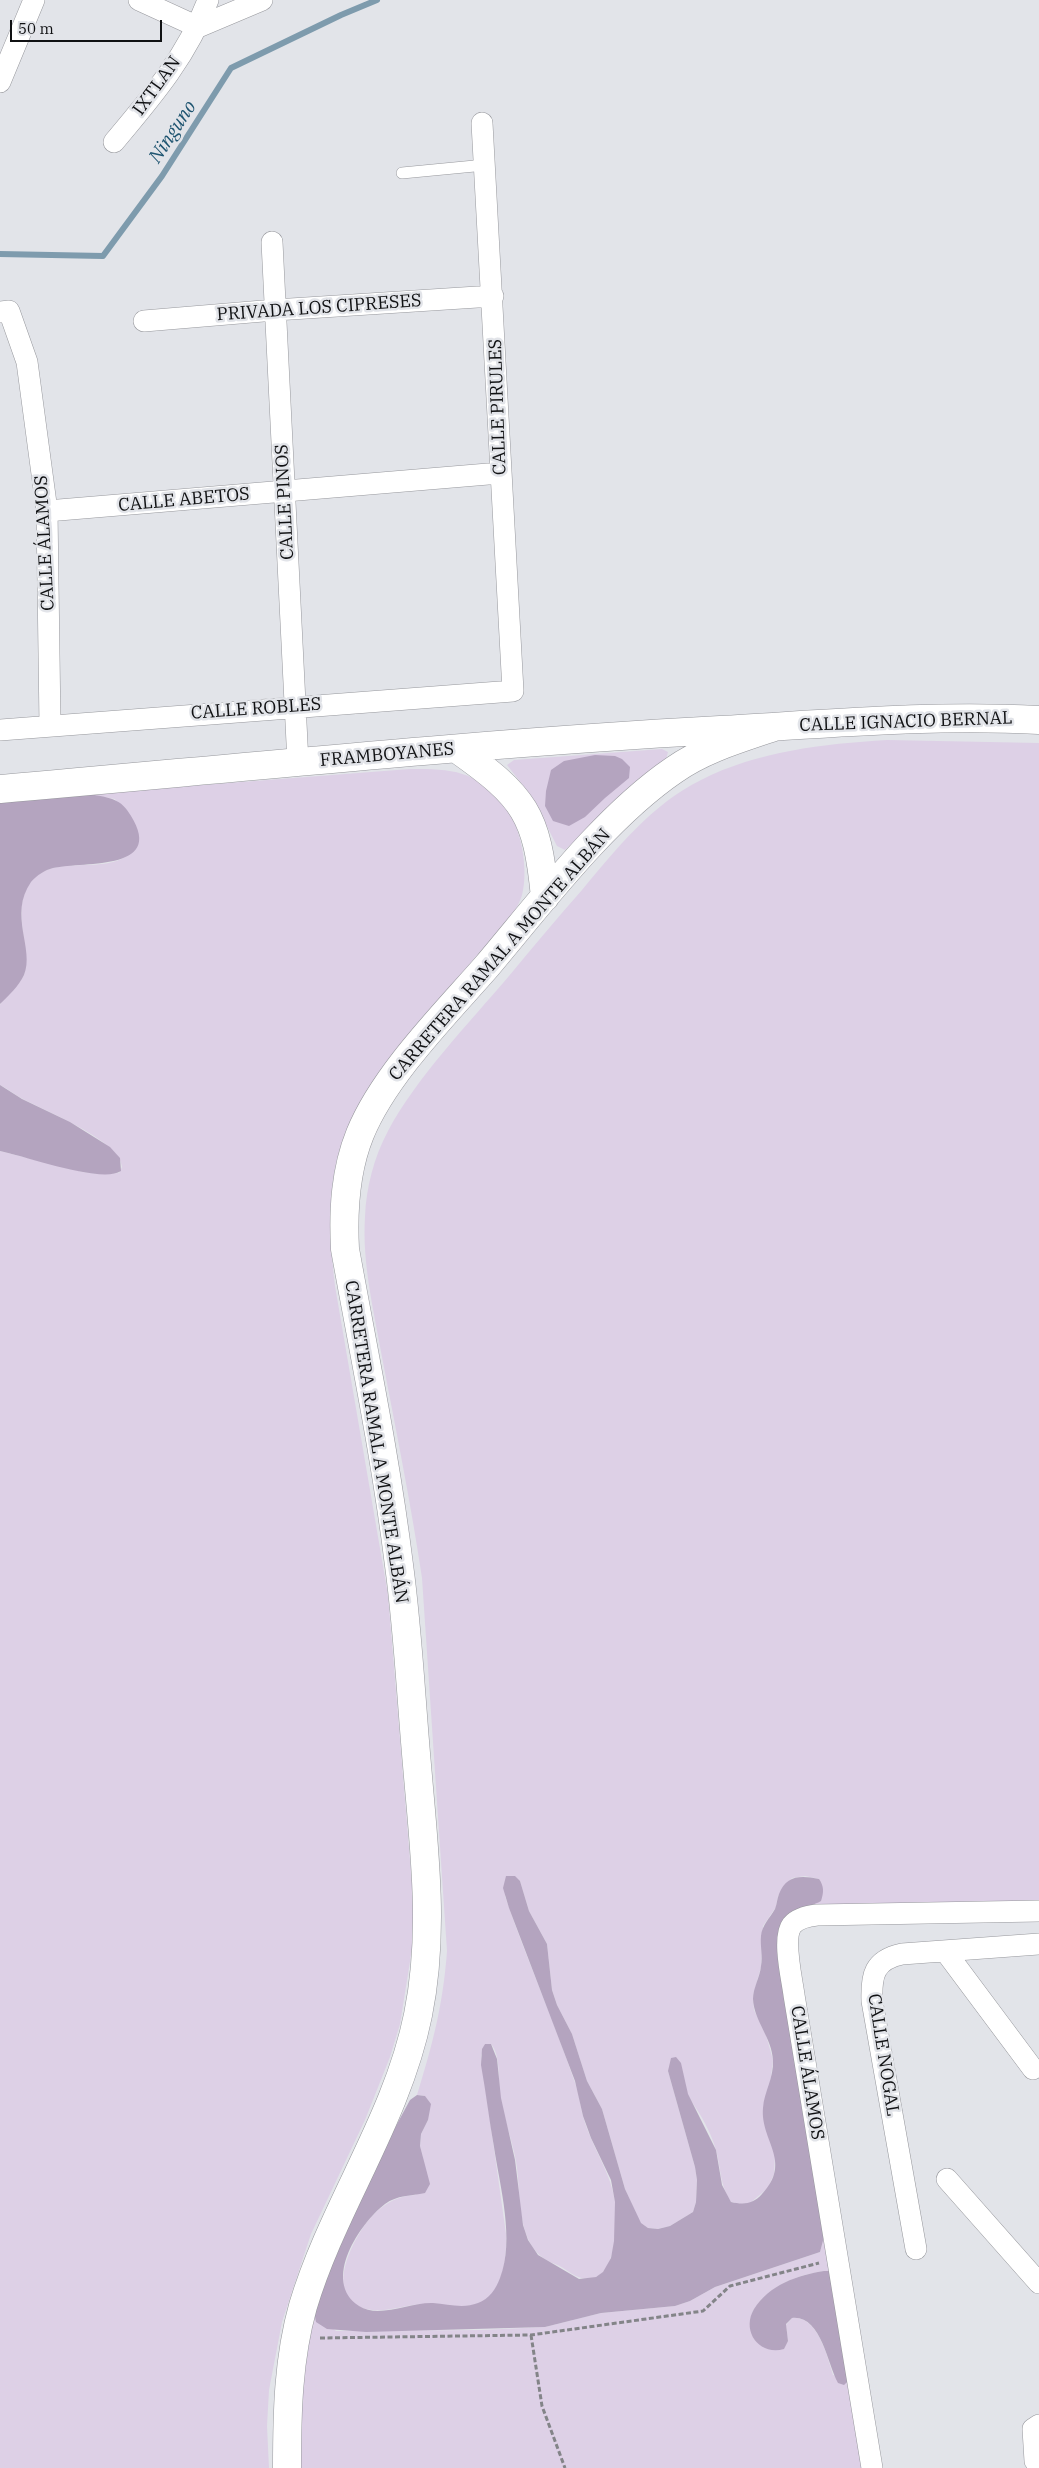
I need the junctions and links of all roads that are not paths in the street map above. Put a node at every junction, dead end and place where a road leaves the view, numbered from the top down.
1 (34, 0) edge
2 (139, 0) edge
3 (208, 0) edge
4 (262, 0) edge
5 (198, 27) junction
6 (0, 82) edge
7 (482, 123) dead end
8 (114, 142) dead end
9 (486, 165) junction
10 (402, 173) dead end
11 (272, 242) dead end
12 (493, 296) junction
13 (275, 310) junction
14 (2, 312) edge
15 (144, 321) dead end
16 (500, 473) junction
17 (284, 492) junction
18 (47, 511) junction
19 (513, 691) joint
20 (296, 706) junction
21 (1039, 720) edge
22 (50, 725) junction
23 (774, 727) junction
24 (0, 730) edge
25 (457, 749) junction
26 (298, 763) junction
27 (0, 790) edge
28 (545, 898) junction
29 (1039, 1910) edge
30 (1039, 1944) edge
31 (945, 1951) junction
32 (1033, 2068) dead end
33 (947, 2179) dead end
34 (916, 2249) dead end
35 (1039, 2283) edge
36 (1039, 2425) edge
37 (1037, 2464) edge
38 (286, 2468) edge
39 (872, 2468) edge

1 - 6 street
2 - 5 street
3 - 5 street, IXTLAN
4 - 5 street
5 - 8 street, IXTLAN
7 - 9 street, CALLE PIRULES
9 - 10 lane
9 - 12 street, CALLE PIRULES
11 - 13 street, CALLE PINOS
12 - 13 street, PRIVADA LOS CIPRESES
12 - 16 street, CALLE PIRULES
13 - 15 street, PRIVADA LOS CIPRESES
13 - 17 street, CALLE PINOS
14 - 18 street, CALLE ÁLAMOS
16 - 17 street, CALLE ABETOS
16 - 19 street, CALLE PIRULES
17 - 18 street, CALLE ABETOS
17 - 20 street, CALLE PINOS
18 - 22 street, CALLE ÁLAMOS
19 - 20 street, CALLE ROBLES
20 - 22 street, CALLE ROBLES
20 - 26 street, CALLE PINOS
21 - 23 street, CALLE IGNACIO BERNAL
22 - 24 street, CALLE ROBLES
23 - 25 street, FRAMBOYANES
23 - 28 street, CARRETERA RAMAL A MONTE ALBÁN
25 - 26 street, FRAMBOYANES
25 - 28 street
26 - 27 street, FRAMBOYANES
28 - 38 street, CARRETERA RAMAL A MONTE ALBÁN
29 - 39 street, CALLE ÁLAMOS
30 - 31 street, CALLE NOGAL
31 - 32 street
31 - 34 street, CALLE NOGAL
33 - 35 street
36 - 37 street

